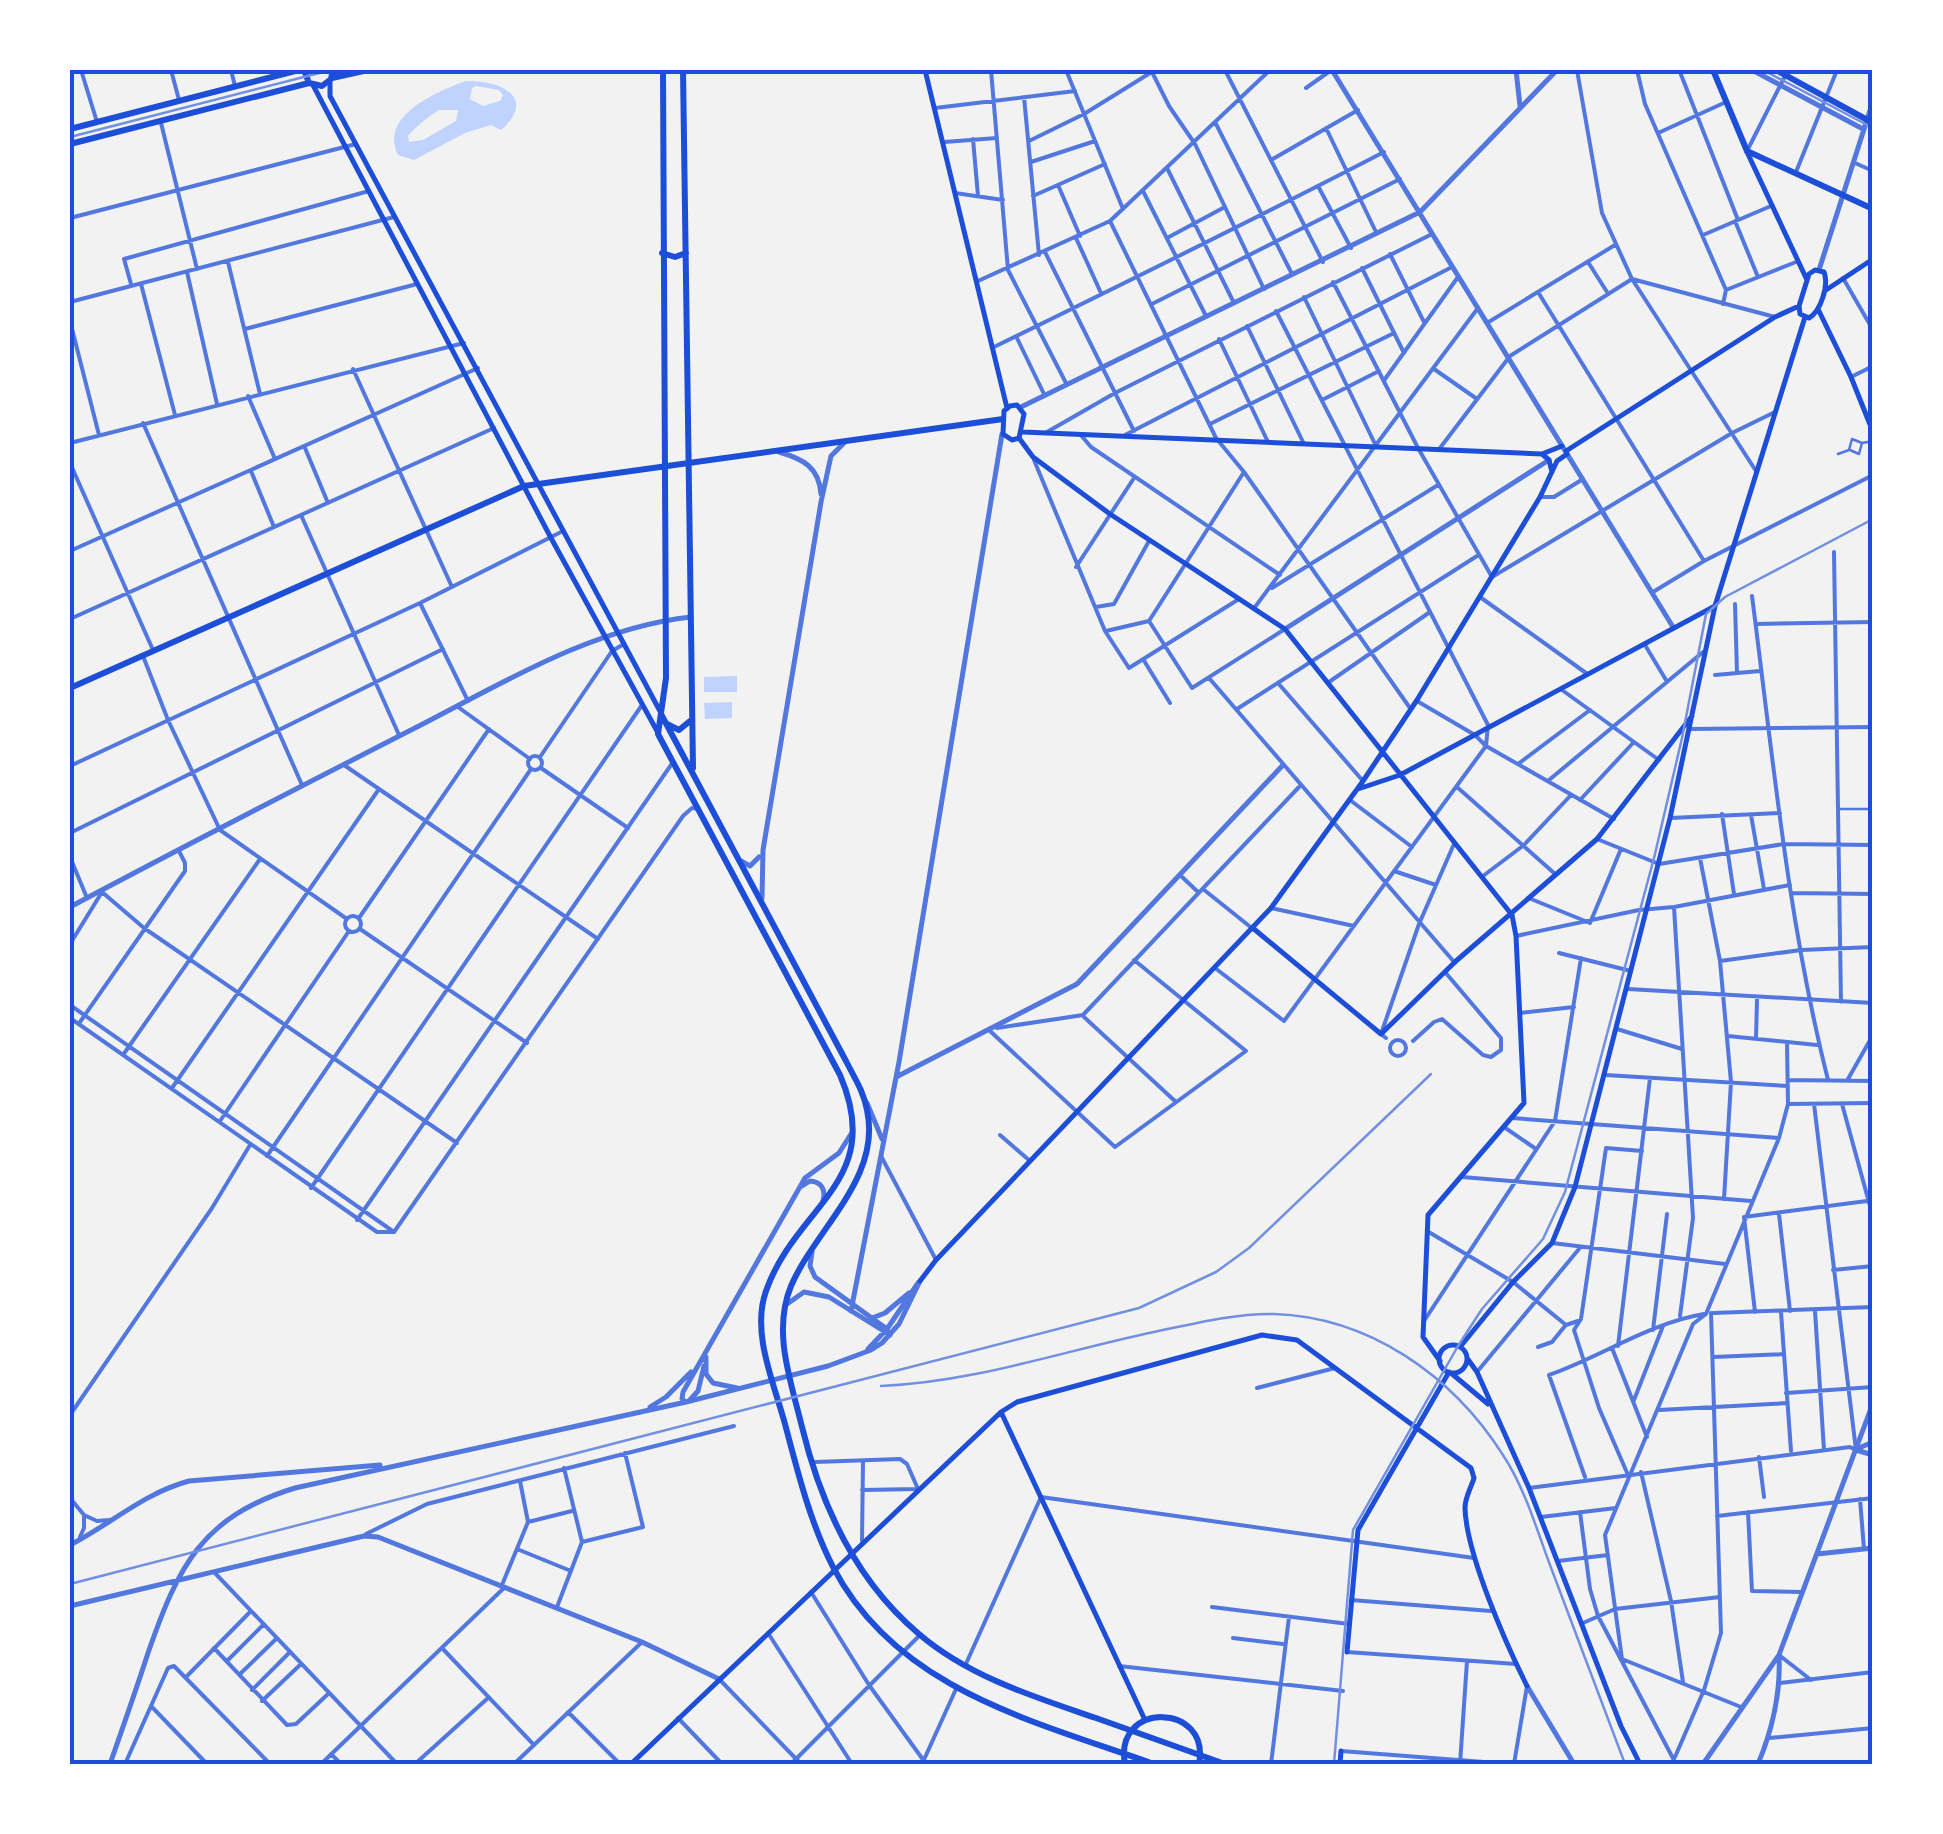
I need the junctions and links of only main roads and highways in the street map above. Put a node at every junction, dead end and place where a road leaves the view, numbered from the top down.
1 (301, 70) edge
2 (368, 70) edge
3 (663, 70) edge
4 (684, 70) edge
5 (925, 70) edge
6 (1776, 70) edge
7 (1714, 71) edge
8 (1786, 72) edge
9 (331, 77) edge
10 (311, 84) junction
11 (1870, 121) edge
12 (70, 129) edge
13 (70, 144) edge
14 (1746, 150) junction
15 (1873, 208) edge
16 (663, 230) junction
17 (686, 230) junction
18 (662, 253) junction
19 (686, 253) junction
20 (1873, 259) edge
21 (1807, 280) junction
22 (1824, 292) junction
23 (1799, 306) junction
24 (1818, 310) junction
25 (1805, 317) junction
26 (1007, 408) junction
27 (1004, 419) junction
28 (1873, 432) edge
29 (1021, 435) junction
30 (1565, 450) junction
31 (1542, 454) junction
32 (688, 463) junction
33 (665, 466) junction
34 (1552, 472) junction
35 (537, 482) junction
36 (524, 486) junction
37 (1714, 606) junction
38 (70, 688) edge
39 (661, 713) junction
40 (692, 716) junction
41 (1692, 716) junction
42 (666, 724) junction
43 (658, 734) junction
44 (1382, 752) junction
45 (694, 774) junction
46 (1400, 775) junction
47 (1357, 790) junction
48 (758, 895) junction
49 (748, 902) junction
50 (1512, 915) junction
51 (1253, 929) junction
52 (920, 1281) road end
53 (1427, 1345) junction
54 (1451, 1346) junction
55 (1460, 1348) junction
56 (1467, 1358) junction
57 (1440, 1361) junction
58 (1450, 1373) junction
59 (1490, 1406) junction
60 (1001, 1412) junction
61 (1417, 1426) junction
62 (851, 1553) junction
63 (834, 1569) junction
64 (1347, 1652) road end
65 (1527, 1686) road end
66 (1145, 1720) junction
67 (1132, 1731) junction
68 (1341, 1752) road end
69 (1123, 1760) edge
70 (1200, 1760) edge
71 (633, 1764) edge
72 (1154, 1764) edge
73 (1224, 1764) edge
74 (1340, 1764) edge
75 (1640, 1764) edge

1 - 10 main road
1 - 12 main road
2 - 9 main road
3 - 16 main road
4 - 17 main road
5 - 26 main road
6 - 8 main road
7 - 14 main road
8 - 11 main road
9 - 10 main road
9 - 35 main road
10 - 13 main road
10 - 36 main road
14 - 15 main road
14 - 21 main road
16 - 17 main road
16 - 18 main road
17 - 19 main road
18 - 19 main road
18 - 33 main road
19 - 32 main road
20 - 22 main road
21 - 22 main road
21 - 23 main road
22 - 24 main road
23 - 25 main road
23 - 30 main road
24 - 25 main road
24 - 28 main road
25 - 37 main road
26 - 27 main road
26 - 29 main road
27 - 29 main road
27 - 32 main road
29 - 31 main road
29 - 44 main road
30 - 31 main road
30 - 34 main road
31 - 34 main road
32 - 33 main road
32 - 40 main road
33 - 35 main road
33 - 39 main road
34 - 44 main road
35 - 36 main road
35 - 39 main road
36 - 38 main road
36 - 43 main road
37 - 41 main road
37 - 46 main road
39 - 42 main road
39 - 43 main road
40 - 42 main road
40 - 45 main road
41 - 50 main road
41 - 55 main road
42 - 45 main road
43 - 49 main road
44 - 46 main road
44 - 47 main road
45 - 48 main road
46 - 47 main road
46 - 50 main road
47 - 51 main road
48 - 49 main road
48 - 62 main road
49 - 63 main road
50 - 51 main road
50 - 53 main road
51 - 52 main road
53 - 54 main road
53 - 57 main road
54 - 55 main road
54 - 57 main road
55 - 56 main road
56 - 58 main road
56 - 59 main road
57 - 58 main road
58 - 59 main road
58 - 61 main road
59 - 75 main road
60 - 61 main road
60 - 62 main road
60 - 66 main road
61 - 64 main road
61 - 65 main road
62 - 63 main road
62 - 67 main road
63 - 69 main road
63 - 71 main road
66 - 67 main road
66 - 70 main road
67 - 69 main road
67 - 70 main road
68 - 74 main road
69 - 72 main road
70 - 73 main road

